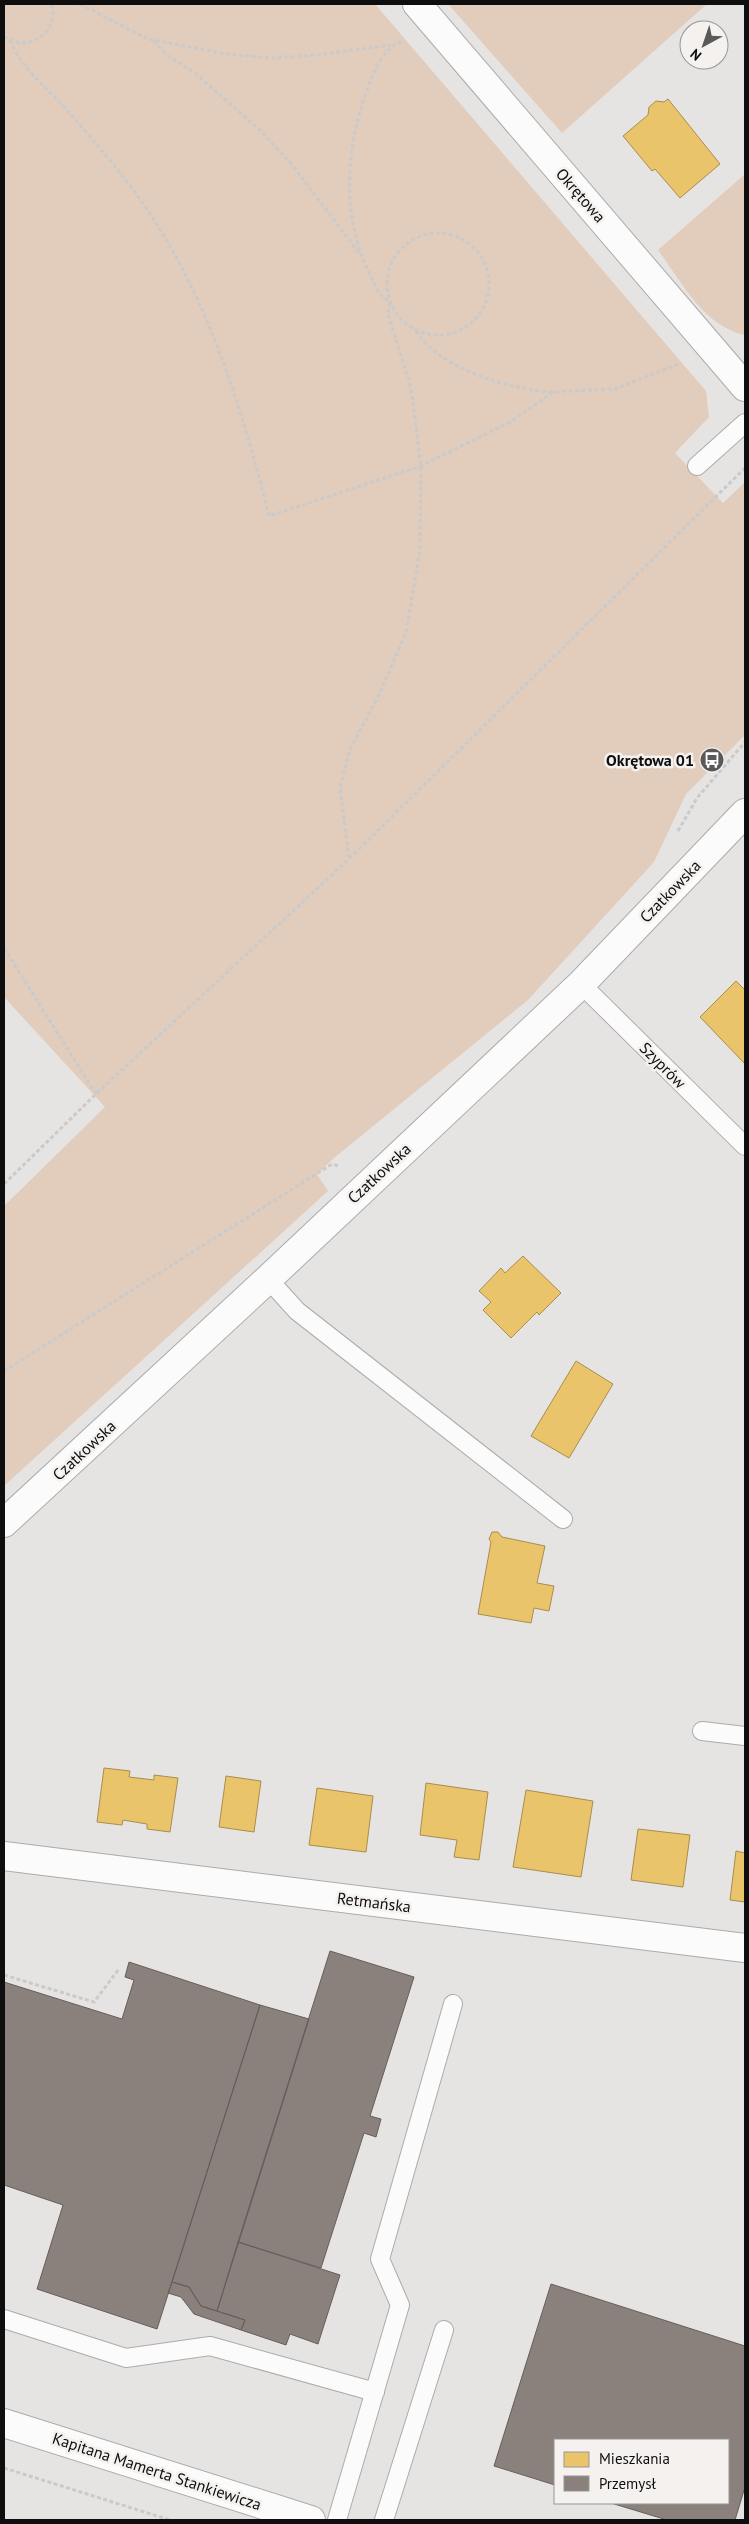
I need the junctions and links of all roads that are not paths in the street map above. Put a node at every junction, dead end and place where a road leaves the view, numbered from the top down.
1 (424, 12) edge
2 (745, 387) edge
3 (745, 423) edge
4 (697, 466) dead end
5 (745, 813) edge
6 (581, 984) junction
7 (745, 1146) edge
8 (268, 1279) junction
9 (564, 1519) dead end
10 (4, 1523) edge
11 (702, 1731) dead end
12 (745, 1736) edge
13 (4, 1856) edge
14 (745, 1948) edge
15 (453, 2004) dead end
16 (4, 2319) edge
17 (444, 2330) dead end
18 (375, 2392) junction
19 (4, 2423) edge
20 (311, 2520) edge
21 (337, 2520) edge
22 (384, 2520) edge

1 - 2 street, Okrętowa
3 - 4 lane
5 - 6 street, Czatkowska
6 - 7 lane, Szyprów
6 - 8 street, Czatkowska
8 - 9 lane
8 - 10 street, Czatkowska
11 - 12 lane
13 - 14 street, Retmańska
15 - 18 lane
16 - 18 lane
17 - 22 lane
18 - 21 lane
19 - 20 street, Kapitana Mamerta Stankiewicza

